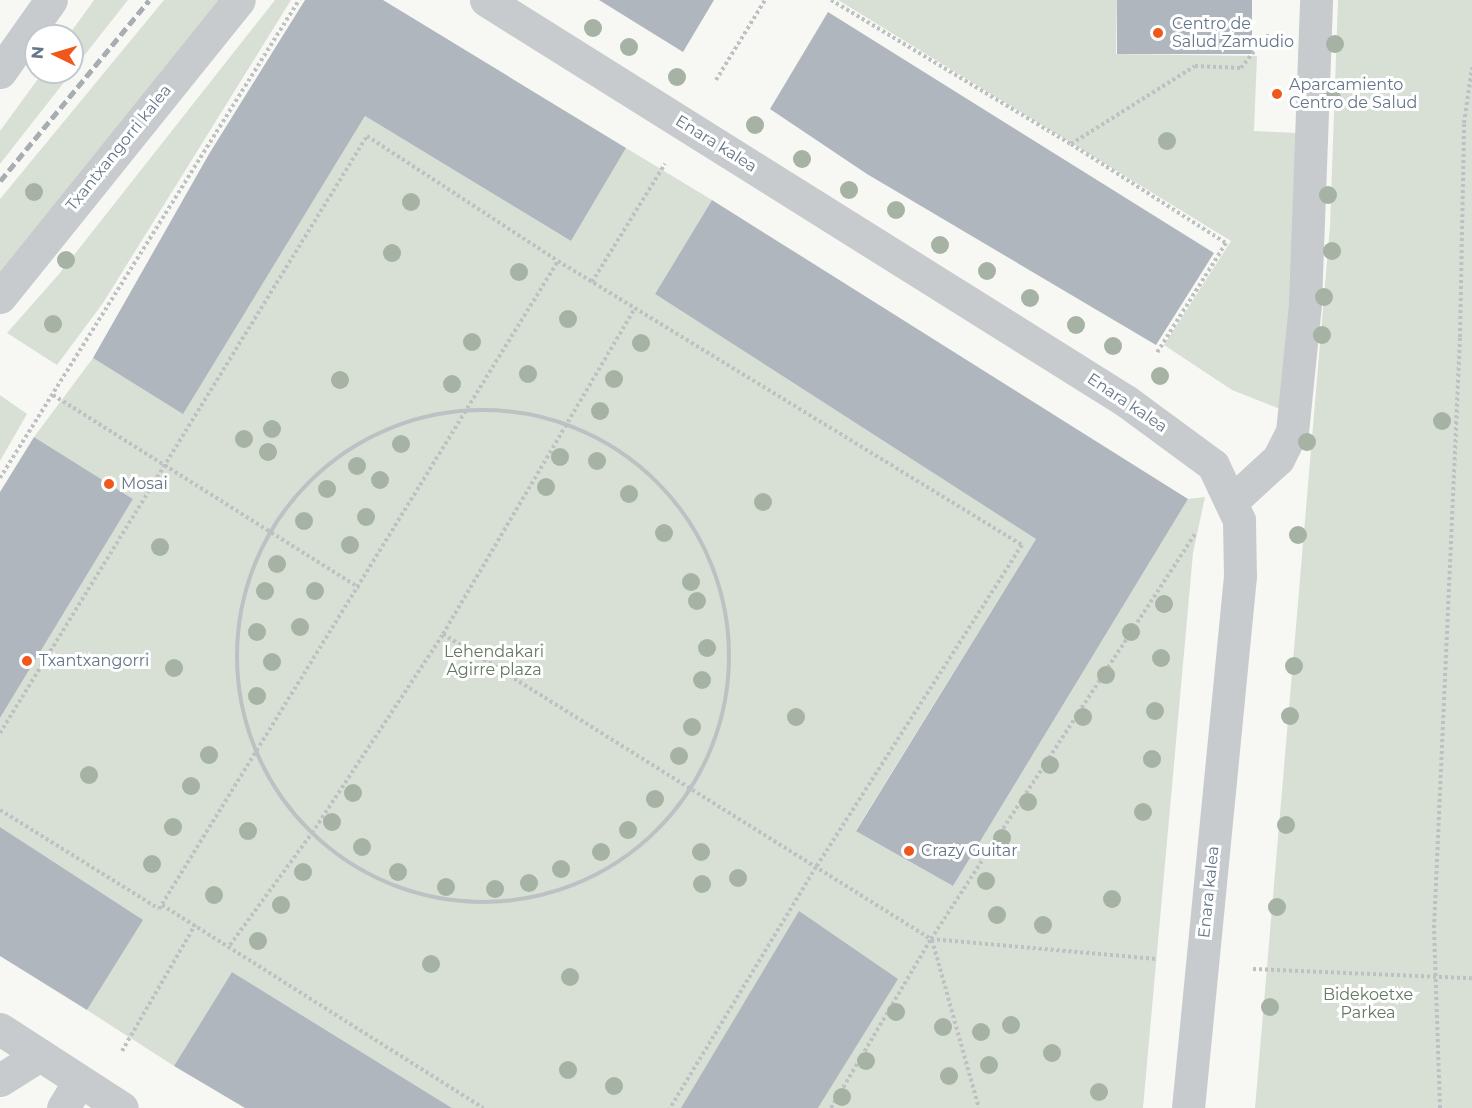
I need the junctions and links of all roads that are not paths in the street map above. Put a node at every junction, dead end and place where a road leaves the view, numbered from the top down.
1 (51, 0) edge
2 (239, 0) edge
3 (486, 0) edge
4 (1316, 0) edge
5 (0, 72) edge
6 (0, 297) edge
7 (1235, 511) junction
8 (0, 1029) edge
9 (40, 1055) junction
10 (0, 1080) edge
11 (71, 1094) edge
12 (122, 1108) edge
13 (1188, 1108) edge

1 - 5 street
2 - 6 street, Txantxangorri kalea
3 - 7 street, Enara kalea
4 - 7 street
7 - 13 street, Enara kalea
8 - 9 street
9 - 10 street
9 - 11 street
11 - 12 street

